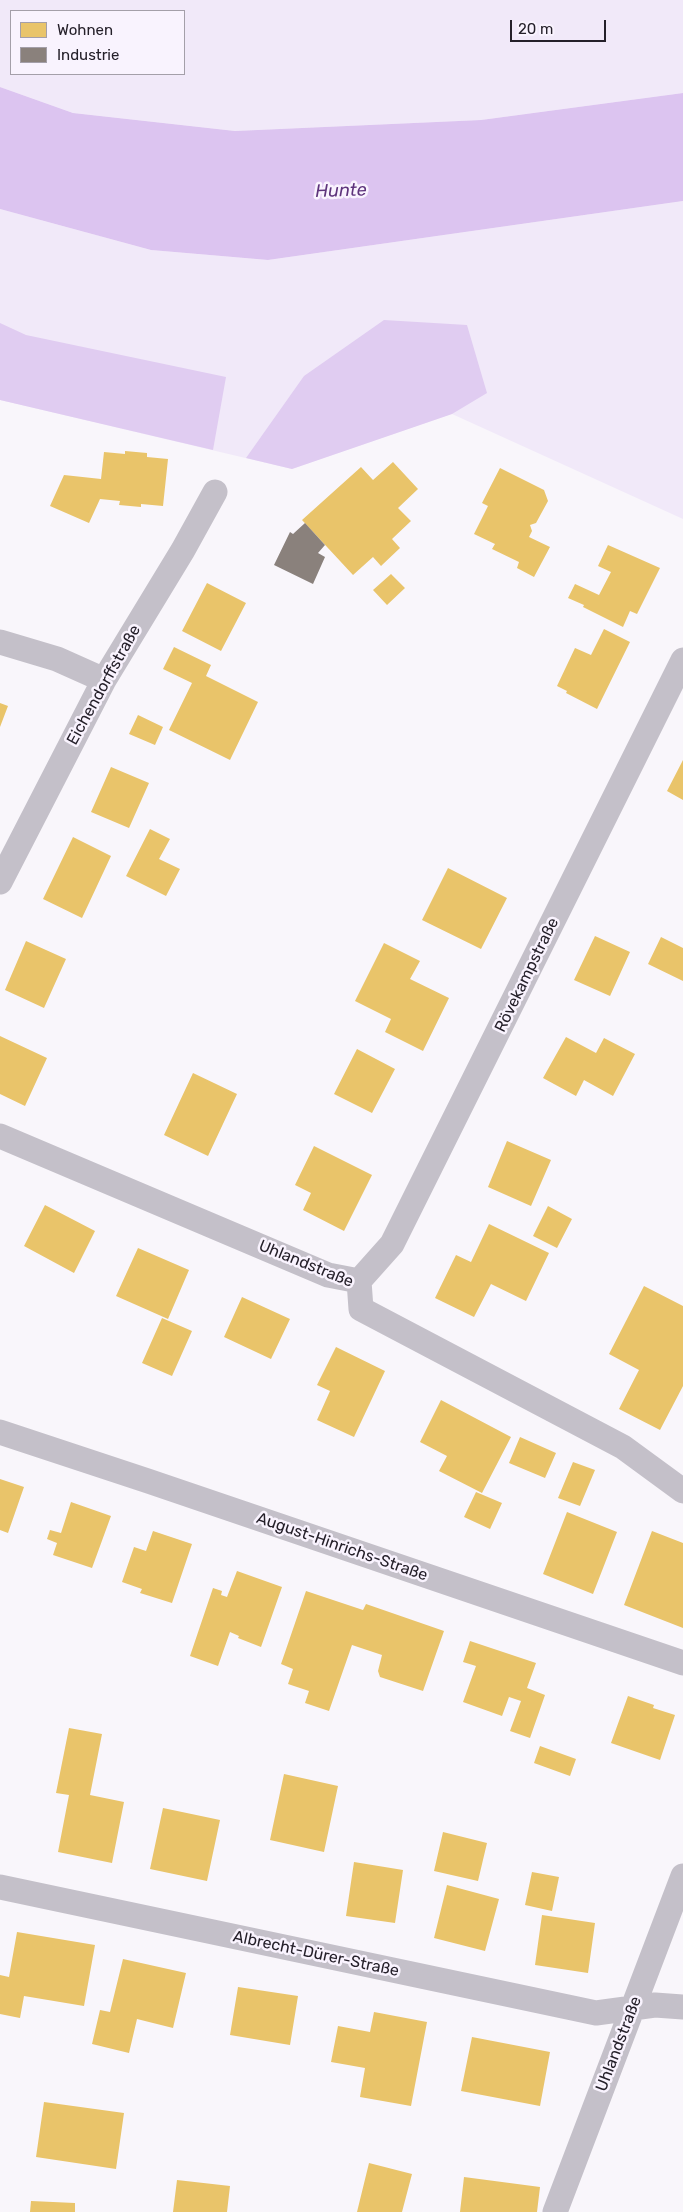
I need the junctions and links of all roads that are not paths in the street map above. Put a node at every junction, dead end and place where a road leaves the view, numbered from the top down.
1 (215, 492) dead end
2 (0, 642) edge
3 (683, 660) edge
4 (104, 680) junction
5 (0, 882) edge
6 (0, 1136) edge
7 (359, 1281) junction
8 (0, 1432) edge
9 (683, 1491) edge
10 (683, 1663) edge
11 (683, 1876) edge
12 (0, 1887) edge
13 (683, 2007) edge
14 (632, 2008) junction
15 (555, 2212) edge

1 - 4 street, Eichendorffstraße
2 - 4 street
3 - 7 street, Rövekampstraße
4 - 5 street, Eichendorffstraße
6 - 7 street, Uhlandstraße
7 - 9 street, Uhlandstraße
8 - 10 street, August-Hinrichs-Straße
11 - 14 street, Uhlandstraße
12 - 14 street, Albrecht-Dürer-Straße
13 - 14 street, Albrecht-Dürer-Straße
14 - 15 street, Uhlandstraße

